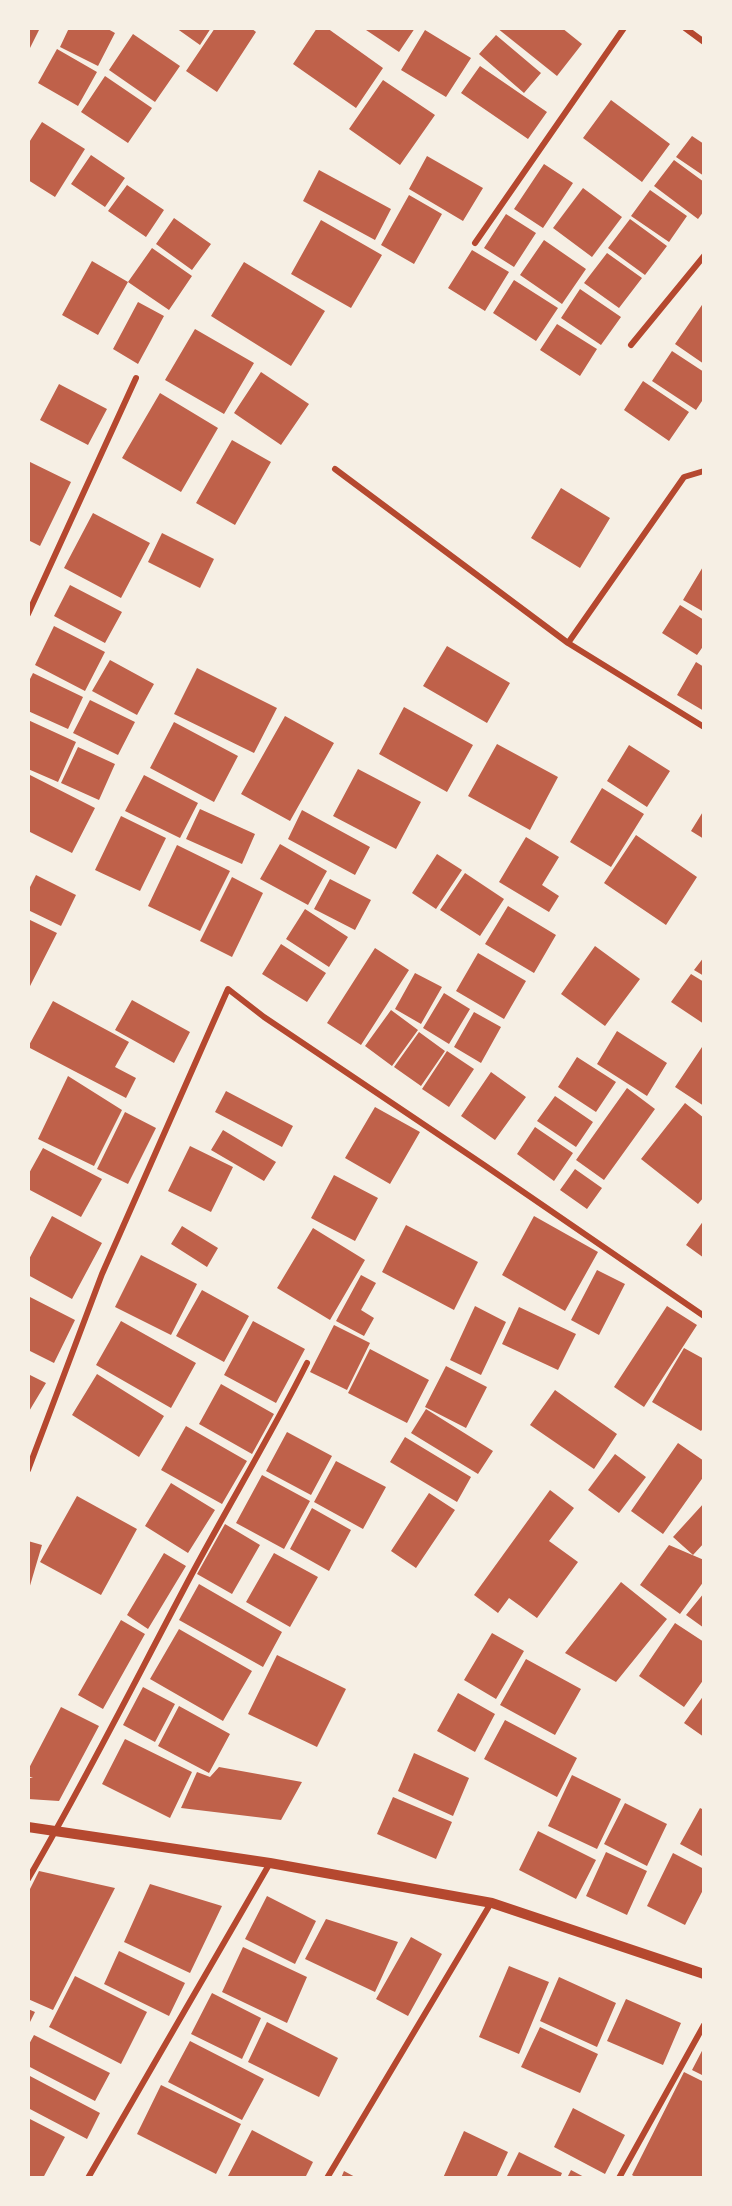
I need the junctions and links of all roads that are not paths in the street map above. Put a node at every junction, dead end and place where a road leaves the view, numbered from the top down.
1 (624, 28) edge
2 (685, 28) edge
3 (704, 42) edge
4 (475, 243) dead end
5 (704, 256) edge
6 (631, 345) dead end
7 (136, 378) dead end
8 (335, 469) dead end
9 (704, 471) edge
10 (28, 614) edge
11 (568, 643) junction
12 (704, 727) edge
13 (704, 1316) edge
14 (307, 1363) dead end
15 (28, 1470) edge
16 (28, 1827) edge
17 (56, 1831) junction
18 (270, 1863) junction
19 (28, 1879) edge
20 (492, 1903) junction
21 (704, 1974) edge
22 (704, 2025) edge
23 (88, 2178) edge
24 (327, 2178) edge
25 (619, 2178) edge

1 - 4 street
2 - 3 street
5 - 6 street
7 - 10 street
8 - 11 street
9 - 11 street
11 - 12 street
13 - 15 street
14 - 17 street
16 - 17 street
17 - 18 street
17 - 19 street
18 - 20 street
18 - 23 street
20 - 21 street
20 - 24 street
22 - 25 street

